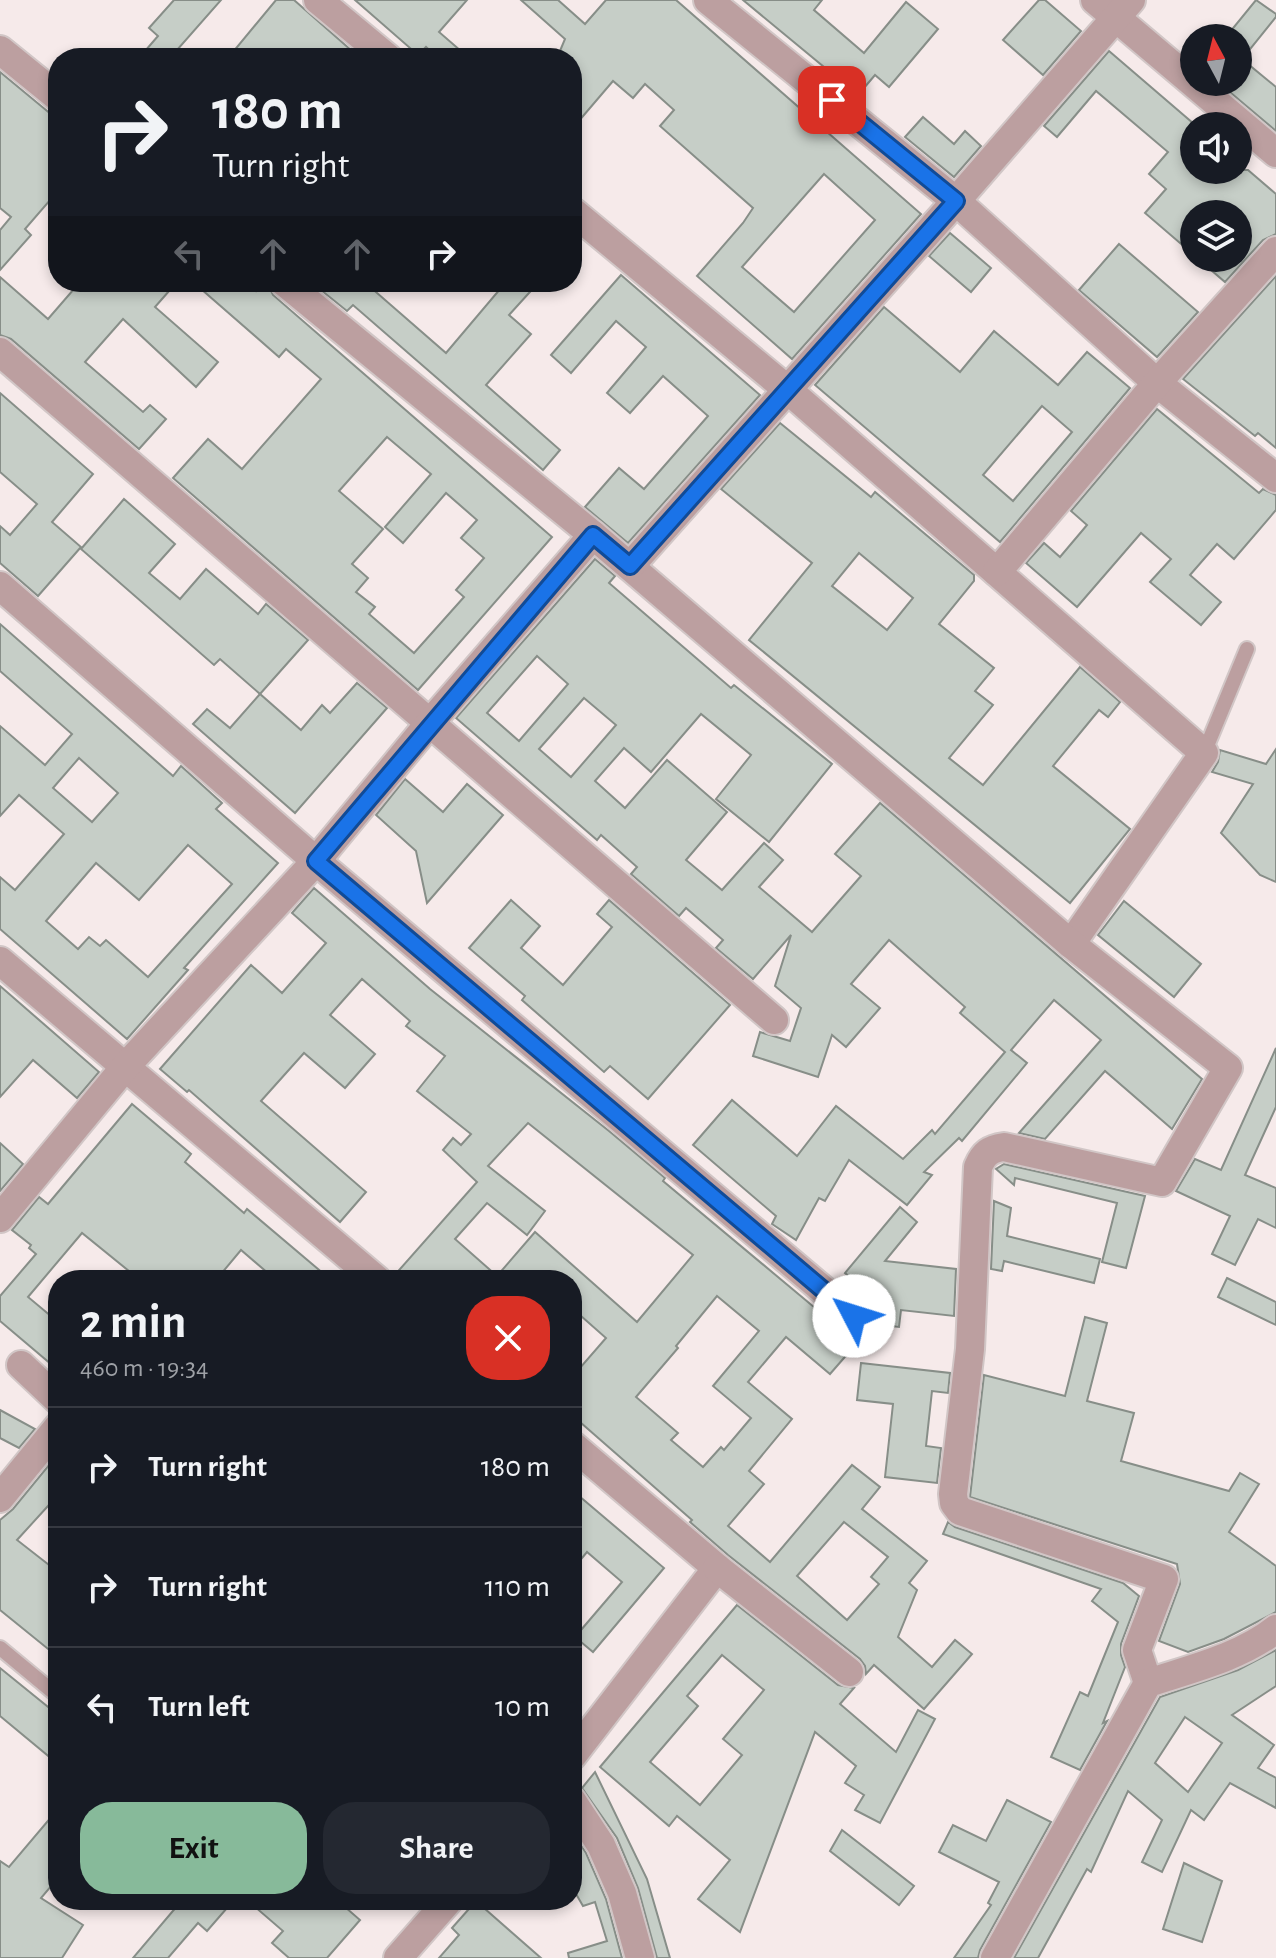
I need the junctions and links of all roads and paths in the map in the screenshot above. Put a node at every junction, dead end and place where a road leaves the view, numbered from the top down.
1 (318, 0) edge
2 (708, 0) edge
3 (1114, 6) edge
4 (376, 48) edge
5 (0, 50) edge
6 (48, 89) edge
7 (1276, 153) edge
8 (956, 201) junction
9 (582, 219) edge
10 (1276, 251) edge
11 (296, 292) edge
12 (0, 352) edge
13 (1157, 383) junction
14 (788, 390) junction
15 (1276, 478) edge
16 (593, 535) junction
17 (630, 566) junction
18 (997, 572) junction
19 (0, 586) edge
20 (1247, 649) dead end
21 (429, 724) junction
22 (1204, 753) junction
23 (316, 861) junction
24 (1071, 944) junction
25 (0, 961) edge
26 (774, 1020) dead end
27 (125, 1067) junction
28 (0, 1218) edge
29 (365, 1270) edge
30 (854, 1316) dead end
31 (21, 1365) dead end
32 (48, 1391) edge
33 (48, 1439) edge
34 (582, 1453) edge
35 (0, 1498) edge
36 (717, 1568) junction
37 (1276, 1629) edge
38 (0, 1648) edge
39 (849, 1672) dead end
40 (1148, 1683) junction
41 (48, 1688) edge
42 (582, 1743) edge
43 (582, 1817) edge
44 (440, 1910) edge
45 (398, 1958) edge
46 (640, 1958) edge
47 (995, 1958) edge

1 - 4 street
2 - 8 street
3 - 7 street
3 - 8 street
5 - 6 street
8 - 13 street
8 - 14 street
9 - 14 street
10 - 13 street
11 - 16 street
12 - 21 street
13 - 15 street
13 - 18 street
14 - 17 street
14 - 18 street
16 - 17 street
16 - 21 street
17 - 24 street
18 - 22 street
19 - 23 street
20 - 22 lane
21 - 23 street
21 - 26 street
22 - 24 street
23 - 27 street
23 - 30 street
24 - 40 street
25 - 27 street
27 - 28 street
27 - 29 street
31 - 32 street
33 - 35 street
34 - 36 street
36 - 39 street
36 - 42 street
37 - 40 street
38 - 41 lane
40 - 47 street
43 - 46 street
44 - 45 street

